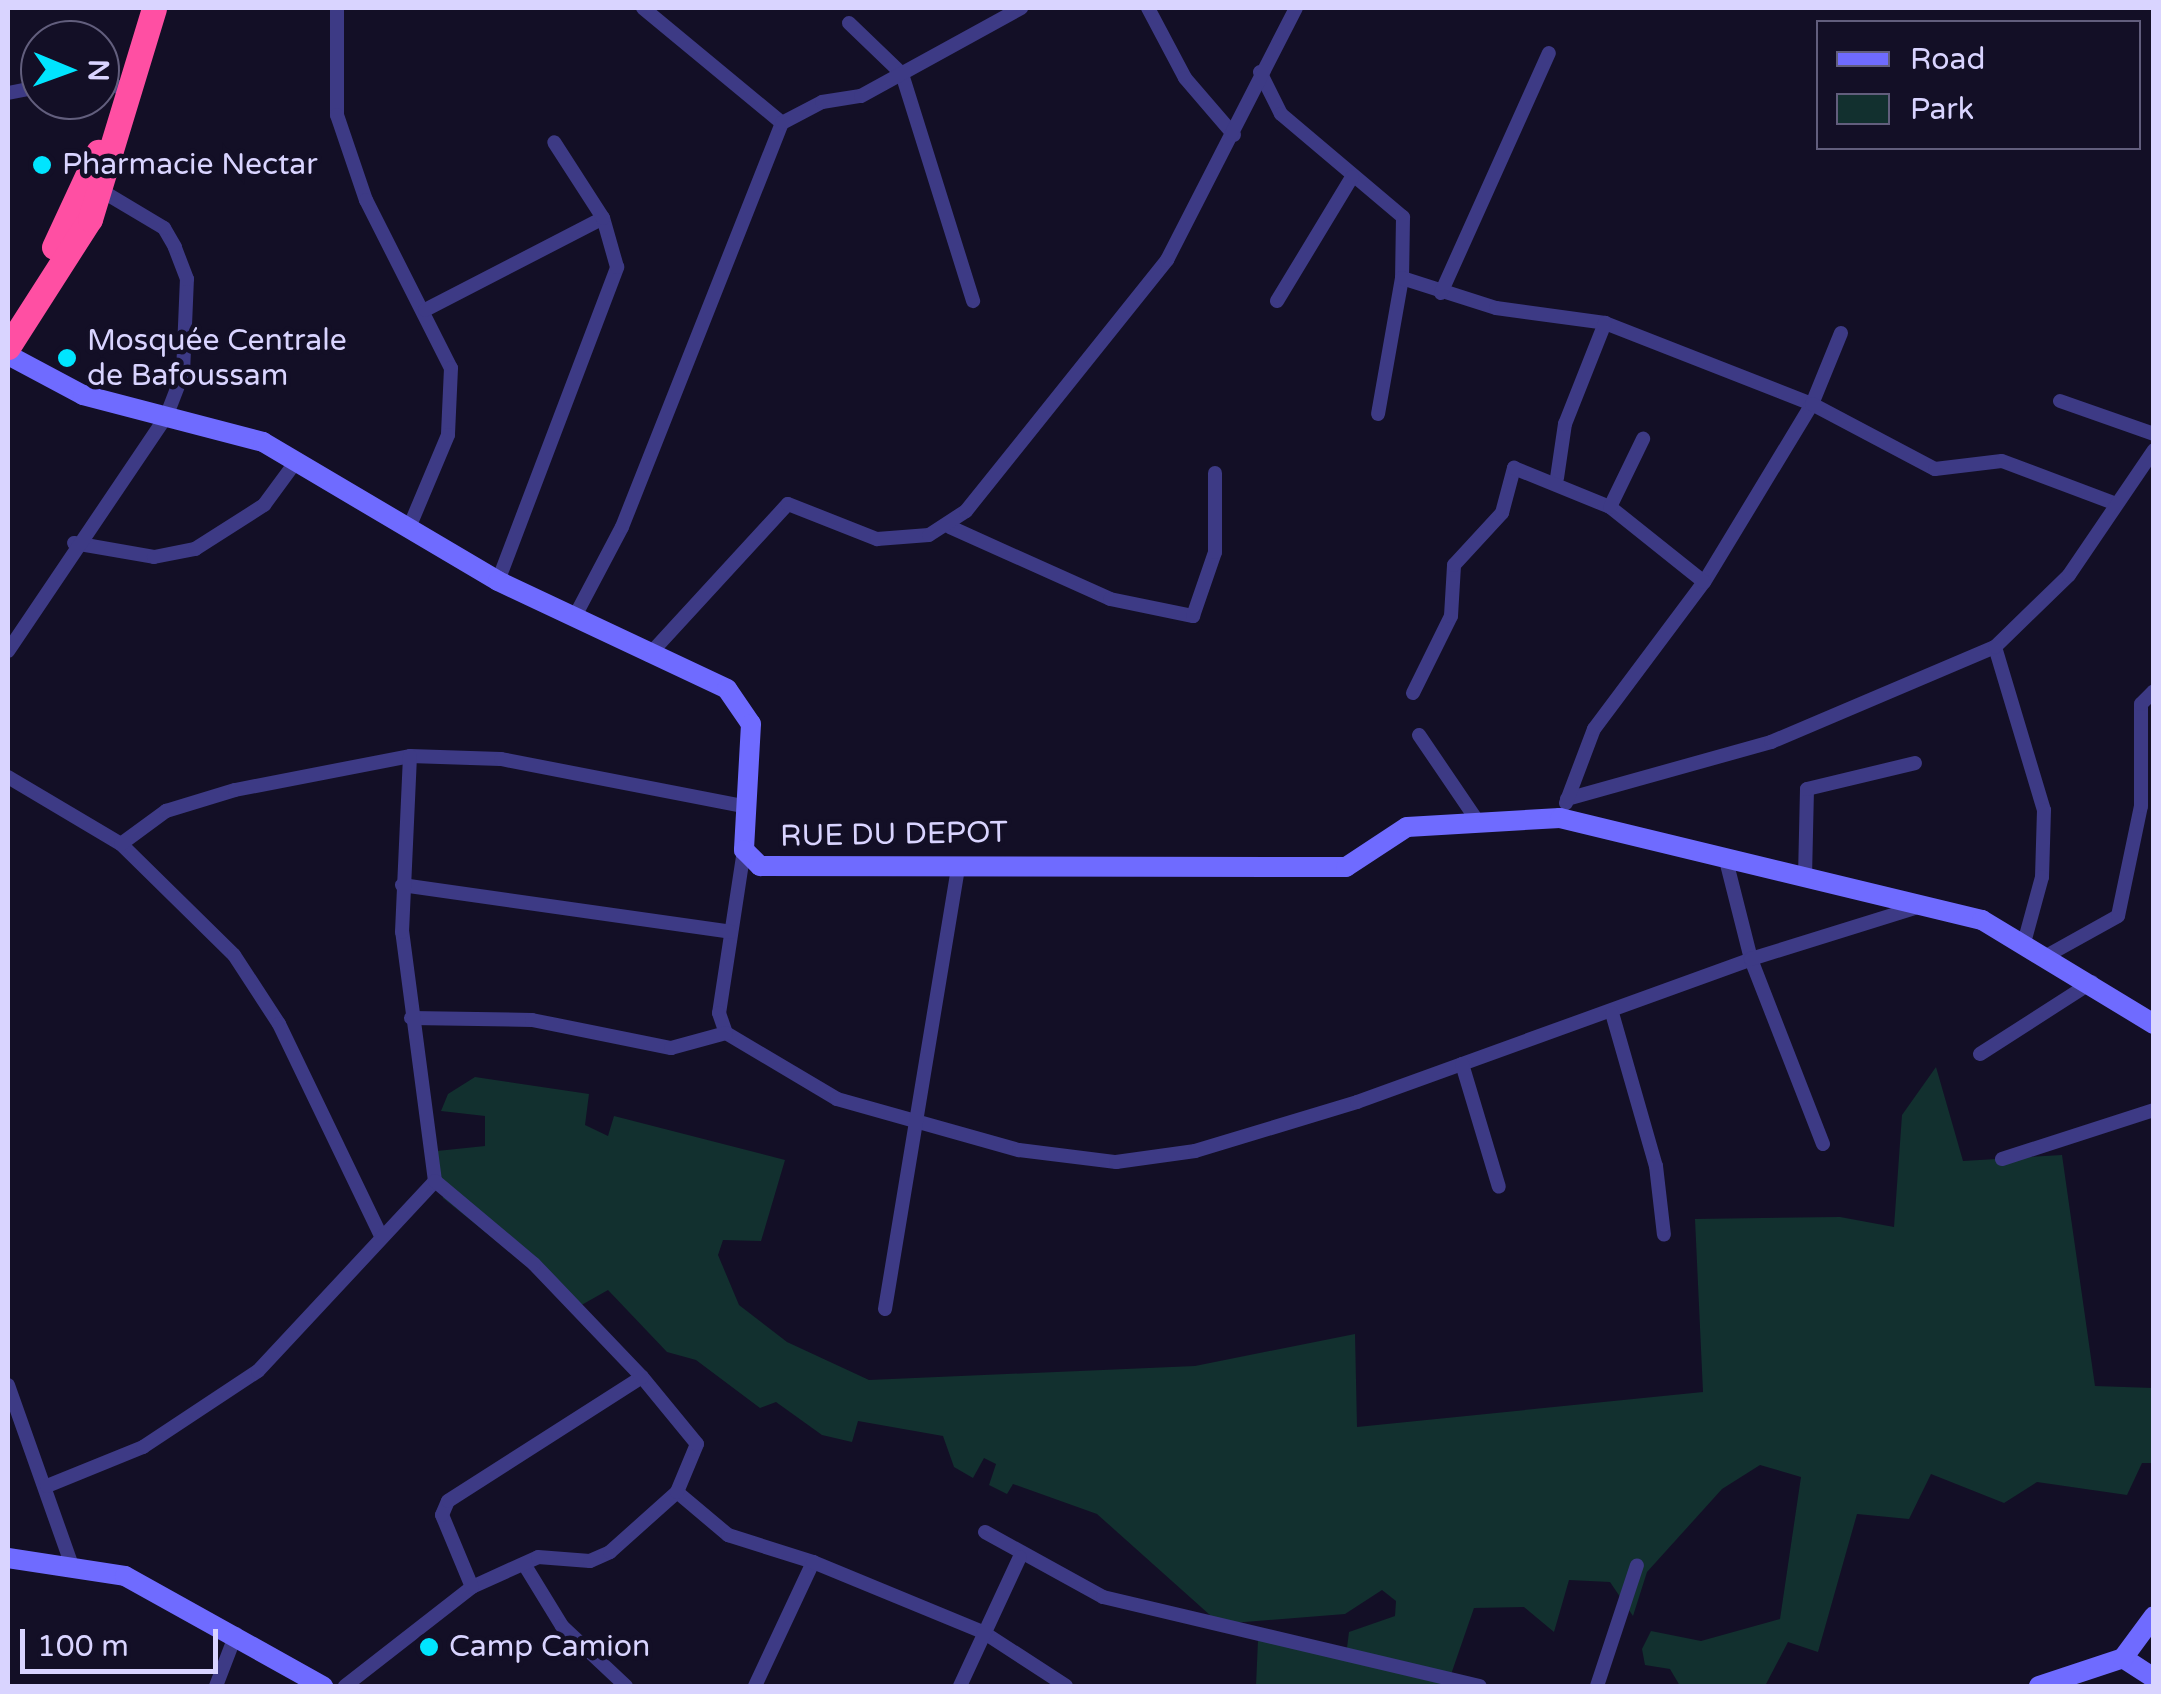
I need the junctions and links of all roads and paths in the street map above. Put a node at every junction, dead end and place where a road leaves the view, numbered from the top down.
1 (138, 8) edge
2 (154, 8) edge
3 (337, 8) edge
4 (643, 8) edge
5 (1021, 8) edge
6 (1148, 8) edge
7 (1296, 8) edge
8 (850, 23) dead end
9 (1549, 53) dead end
10 (1260, 72) junction
11 (902, 74) junction
12 (120, 78) edge
13 (120, 82) edge
14 (105, 120) edge
15 (113, 120) edge
16 (782, 124) junction
17 (1234, 134) junction
18 (554, 142) dead end
19 (1352, 176) junction
20 (102, 191) junction
21 (603, 218) junction
22 (1402, 278) junction
23 (1441, 294) junction
24 (973, 301) dead end
25 (1278, 301) dead end
26 (425, 310) junction
27 (1605, 323) junction
28 (10, 330) edge
29 (1841, 333) dead end
30 (2060, 401) dead end
31 (1812, 404) junction
32 (1378, 414) dead end
33 (166, 417) junction
34 (2154, 434) edge
35 (1643, 439) dead end
36 (2154, 450) edge
37 (297, 460) junction
38 (1214, 472) dead end
39 (1556, 478) junction
40 (2114, 502) junction
41 (1610, 507) junction
42 (950, 526) junction
43 (409, 528) junction
44 (74, 543) junction
45 (498, 581) junction
46 (1704, 582) junction
47 (574, 618) junction
48 (1996, 647) junction
49 (8, 651) edge
50 (649, 655) junction
51 (2154, 691) edge
52 (1413, 692) dead end
53 (1419, 735) dead end
54 (410, 756) junction
55 (1915, 763) dead end
56 (8, 777) edge
57 (748, 807) junction
58 (1564, 809) junction
59 (1476, 820) junction
60 (121, 844) junction
61 (744, 850) junction
62 (1725, 856) junction
63 (960, 864) junction
64 (1805, 877) junction
65 (402, 885) junction
66 (1922, 906) junction
67 (730, 932) junction
68 (2025, 940) junction
69 (2048, 955) junction
70 (1751, 959) junction
71 (2092, 982) junction
72 (1612, 1013) junction
73 (411, 1018) junction
74 (2153, 1024) edge
75 (726, 1032) junction
76 (1980, 1054) dead end
77 (1462, 1064) junction
78 (2154, 1110) edge
79 (916, 1124) junction
80 (1823, 1144) dead end
81 (2002, 1160) dead end
82 (436, 1180) junction
83 (1499, 1187) dead end
84 (381, 1236) junction
85 (1664, 1236) dead end
86 (885, 1309) dead end
87 (642, 1377) junction
88 (8, 1385) edge
89 (47, 1486) junction
90 (677, 1492) junction
91 (985, 1532) dead end
92 (1020, 1557) junction
93 (8, 1558) edge
94 (813, 1562) junction
95 (71, 1563) junction
96 (524, 1564) junction
97 (1638, 1565) dead end
98 (472, 1587) junction
99 (2154, 1616) edge
100 (983, 1632) junction
101 (236, 1634) junction
102 (2122, 1658) junction
103 (2154, 1678) edge
104 (216, 1686) edge
105 (323, 1686) edge
106 (345, 1686) edge
107 (626, 1686) edge
108 (755, 1686) edge
109 (960, 1686) edge
110 (1066, 1686) edge
111 (1480, 1686) edge
112 (1598, 1686) edge
113 (2039, 1686) edge

1 - 12 highway
2 - 13 highway
3 - 26 street
4 - 16 street
5 - 11 street
6 - 17 street
7 - 10 street
8 - 11 street
9 - 23 street
10 - 17 street
10 - 19 street
11 - 16 street
11 - 24 street
14 - 28 highway
15 - 20 highway
16 - 47 street
17 - 42 street
18 - 21 street
19 - 22 street
19 - 25 street
20 - 28 highway
20 - 33 street
21 - 26 street
21 - 45 street
22 - 23 street
22 - 32 street
23 - 27 street
26 - 43 street
27 - 31 street
27 - 39 street
28 - 33 street, RUE DU DEPOT
29 - 31 street
30 - 34 street
31 - 40 street
31 - 46 street
33 - 37 street, RUE DU DEPOT
33 - 44 street
35 - 41 street
36 - 40 street
37 - 43 street, RUE DU DEPOT
37 - 44 street
38 - 42 street
39 - 41 street
39 - 52 street
40 - 48 street
41 - 46 street
42 - 50 street
43 - 45 street, RUE DU DEPOT
44 - 49 street
45 - 47 street, RUE DU DEPOT
46 - 58 street
47 - 50 street, RUE DU DEPOT
48 - 58 street
48 - 68 street
50 - 57 street, RUE DU DEPOT
51 - 69 street
53 - 59 street
54 - 57 street
54 - 60 street
54 - 65 street
55 - 64 street
56 - 60 street
57 - 61 street, RUE DU DEPOT
58 - 59 street, RUE DU DEPOT
58 - 62 street, RUE DU DEPOT
59 - 63 street, RUE DU DEPOT
60 - 84 street
61 - 63 street, RUE DU DEPOT
61 - 67 street
62 - 64 street, RUE DU DEPOT
62 - 70 street
63 - 79 street
64 - 66 street, RUE DU DEPOT
65 - 67 street
65 - 73 street
66 - 68 street, RUE DU DEPOT
66 - 70 street
67 - 75 street
68 - 69 street, RUE DU DEPOT
69 - 71 street, RUE DU DEPOT
70 - 72 street
70 - 80 street
71 - 74 street, RUE DU DEPOT
71 - 76 street
72 - 77 street
72 - 85 street
73 - 75 street
73 - 82 street
75 - 79 street
77 - 79 street
77 - 83 street
78 - 81 street
79 - 86 street
82 - 84 street
82 - 87 street
84 - 89 street
87 - 90 street
87 - 98 street
88 - 89 street
89 - 95 street
90 - 94 street
90 - 96 street
91 - 92 street
92 - 100 street
92 - 111 street
93 - 95 street
94 - 100 street
94 - 108 street
95 - 101 street
96 - 98 street
96 - 107 street
97 - 112 street
98 - 106 street
99 - 102 street
100 - 109 street
100 - 110 street
101 - 104 street
101 - 105 street
102 - 103 street
102 - 113 street

